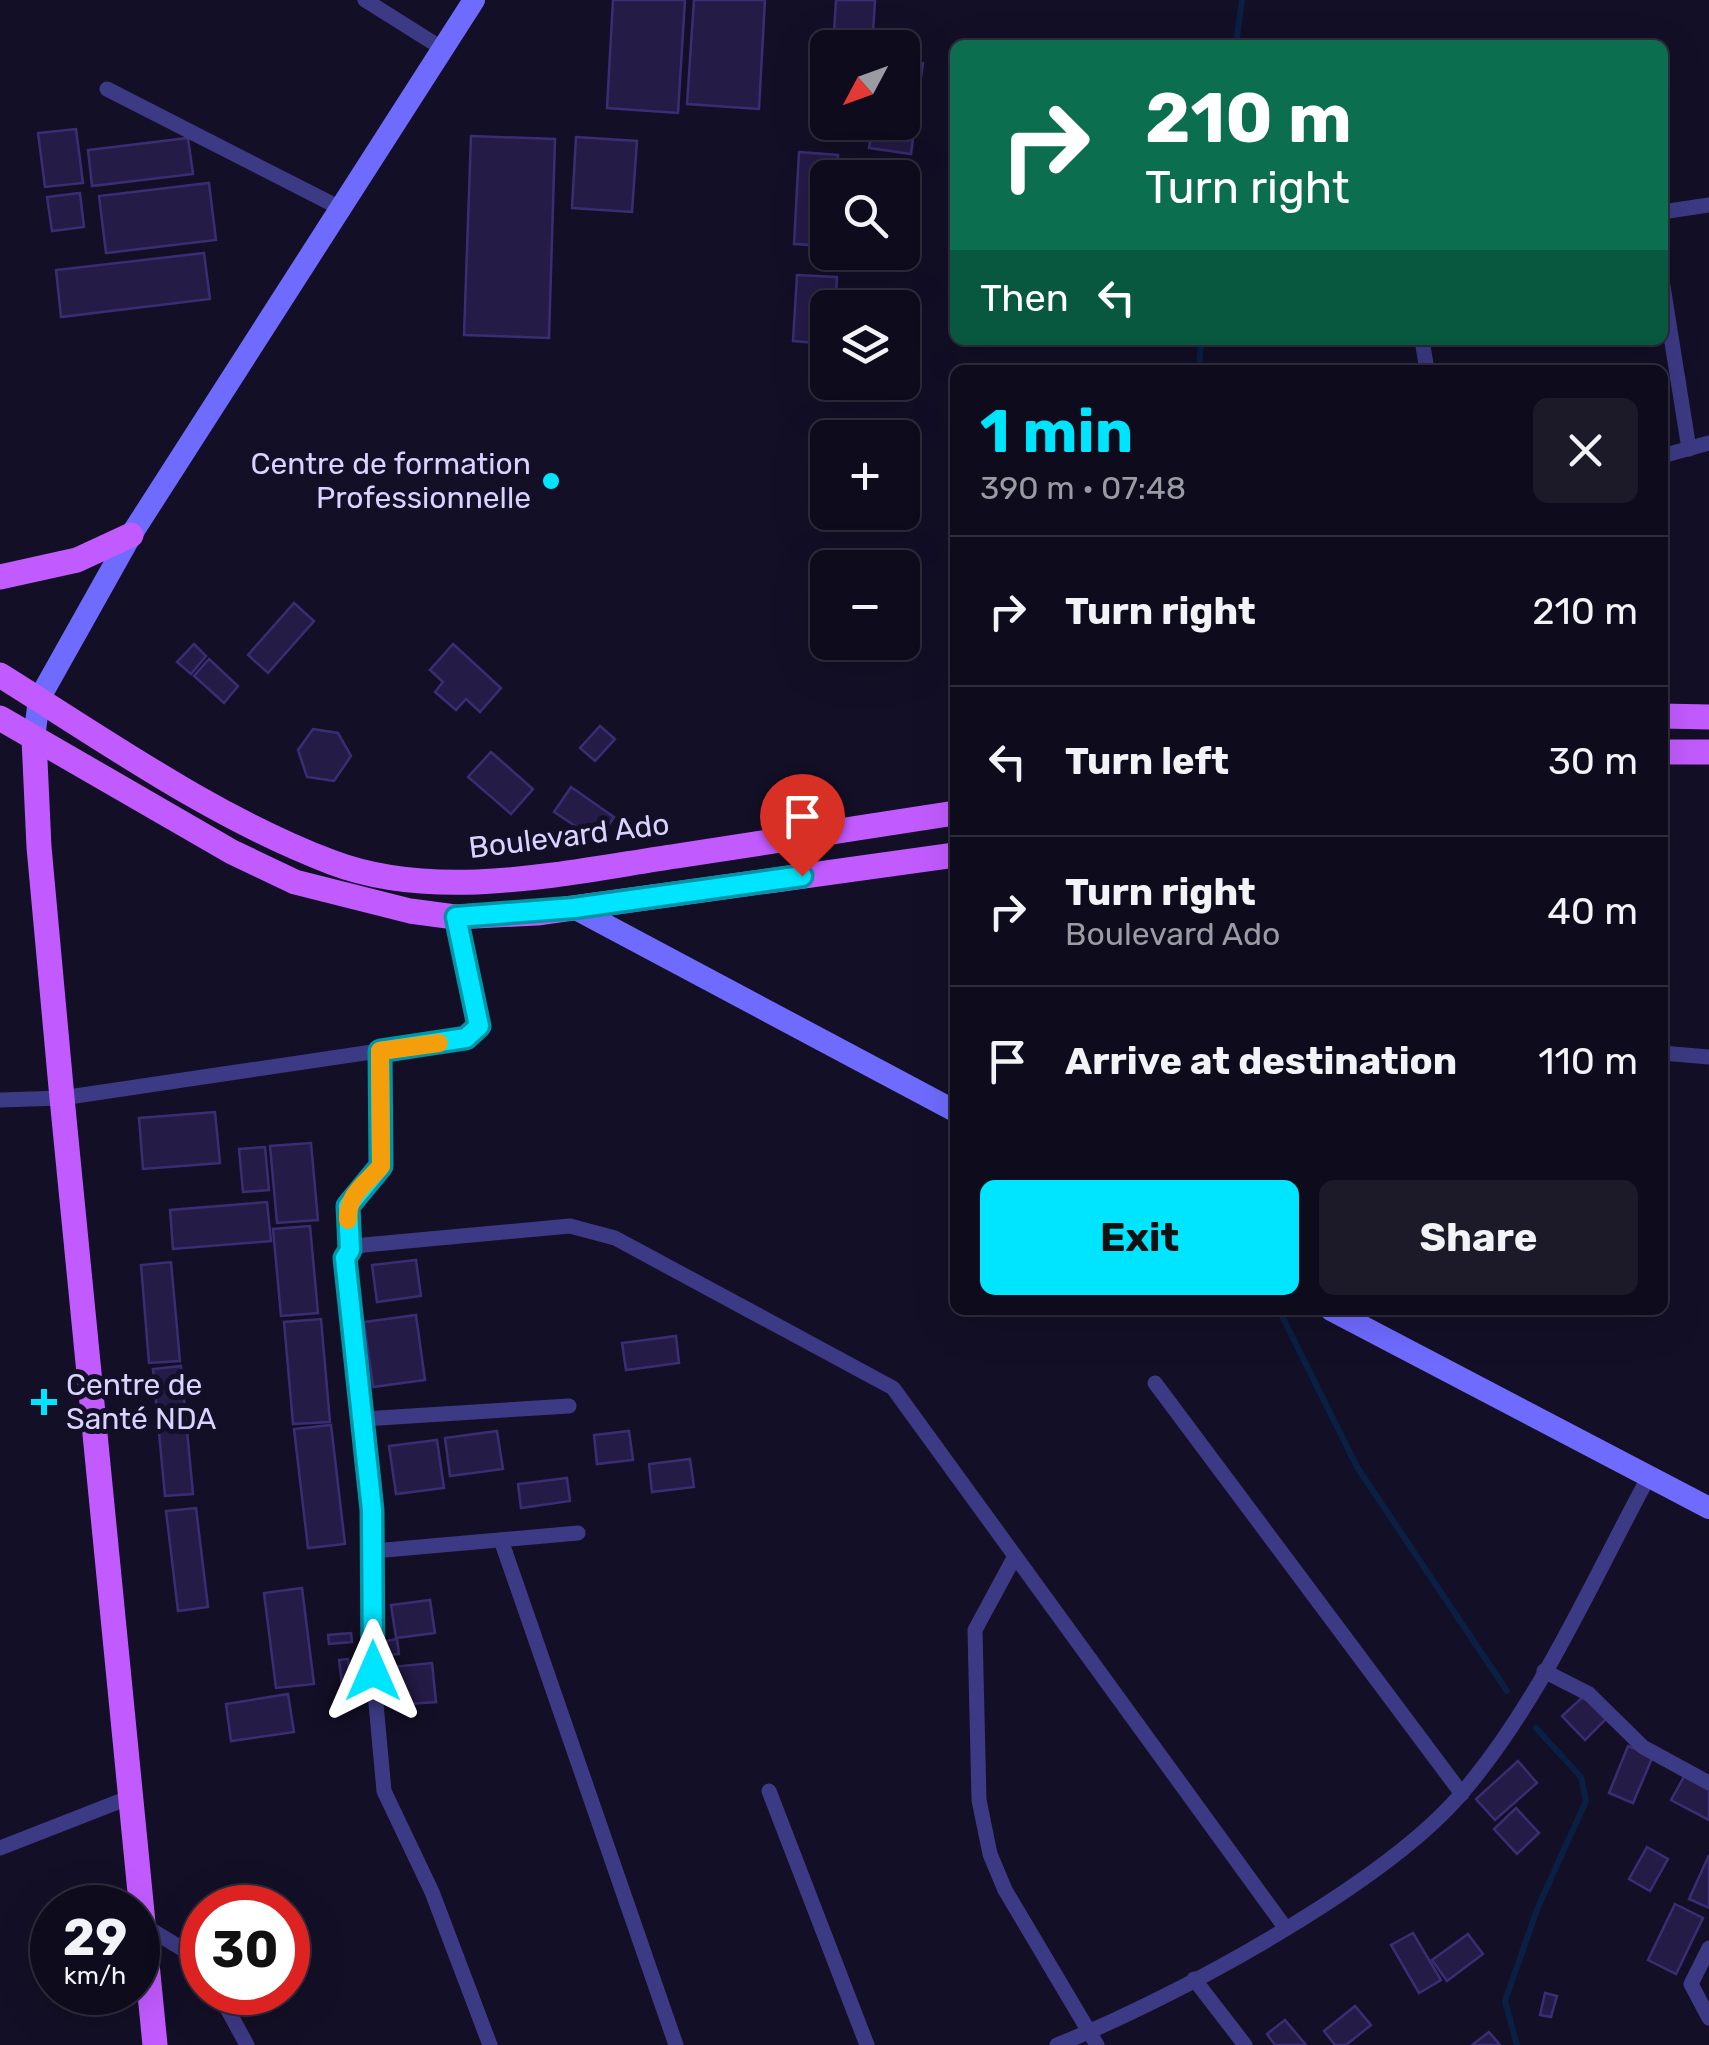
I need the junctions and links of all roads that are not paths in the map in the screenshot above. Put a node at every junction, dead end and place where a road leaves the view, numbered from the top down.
1 (365, 0) edge
2 (474, 0) edge
3 (443, 49) junction
4 (107, 89) dead end
5 (1709, 205) edge
6 (342, 209) junction
7 (1668, 211) edge
8 (1668, 319) edge
9 (1709, 442) edge
10 (1688, 449) junction
11 (1668, 454) edge
12 (131, 535) junction
13 (0, 577) edge
14 (0, 675) edge
15 (39, 699) junction
16 (1668, 716) edge
17 (1709, 717) edge
18 (0, 718) edge
19 (34, 739) junction
20 (1668, 752) edge
21 (1709, 752) edge
22 (950, 814) edge
23 (950, 856) edge
24 (574, 908) junction
25 (456, 917) junction
26 (380, 1051) junction
27 (1668, 1053) edge
28 (1709, 1057) edge
29 (62, 1098) junction
30 (0, 1100) edge
31 (950, 1107) edge
32 (350, 1250) junction
33 (1340, 1315) edge
34 (1155, 1383) dead end
35 (569, 1406) dead end
36 (362, 1419) junction
37 (1648, 1478) junction
38 (1709, 1508) edge
39 (578, 1533) dead end
40 (501, 1540) junction
41 (374, 1550) junction
42 (1016, 1556) junction
43 (1544, 1671) junction
44 (1709, 1783) edge
45 (768, 1791) dead end
46 (1462, 1794) junction
47 (128, 1798) junction
48 (0, 1848) edge
49 (138, 1885) edge
50 (1284, 1926) junction
51 (1709, 1948) edge
52 (1194, 1979) junction
53 (152, 2015) edge
54 (231, 2015) edge
55 (1709, 2018) edge
56 (1093, 2039) edge
57 (155, 2045) edge
58 (247, 2045) edge
59 (490, 2045) edge
60 (676, 2045) edge
61 (867, 2045) edge
62 (1057, 2045) edge
63 (1245, 2045) edge

1 - 3 street
2 - 3 main road
3 - 6 main road
4 - 6 street
5 - 7 street
6 - 12 main road
8 - 10 street
9 - 10 street
10 - 11 street
12 - 13 main road
12 - 15 main road
14 - 15 main road, Boulevard Ado
15 - 19 main road
15 - 22 main road, Boulevard Ado
16 - 17 main road
18 - 19 main road
19 - 25 main road
19 - 29 main road
20 - 21 main road
23 - 24 main road
24 - 25 main road
24 - 31 main road
25 - 26 street
26 - 29 street
26 - 32 street
27 - 28 street
29 - 30 street
29 - 47 main road
32 - 36 street
32 - 42 street
33 - 37 main road
34 - 46 street
35 - 36 street
36 - 41 street
37 - 38 main road
37 - 43 street
39 - 40 street
40 - 41 street
40 - 60 street
41 - 59 street
42 - 50 street
42 - 56 street
43 - 44 street
43 - 46 street
45 - 61 street
46 - 50 street
47 - 48 street
47 - 49 main road
50 - 52 street
51 - 55 street
52 - 56 street
52 - 63 street
53 - 57 main road
54 - 58 street
56 - 62 street

